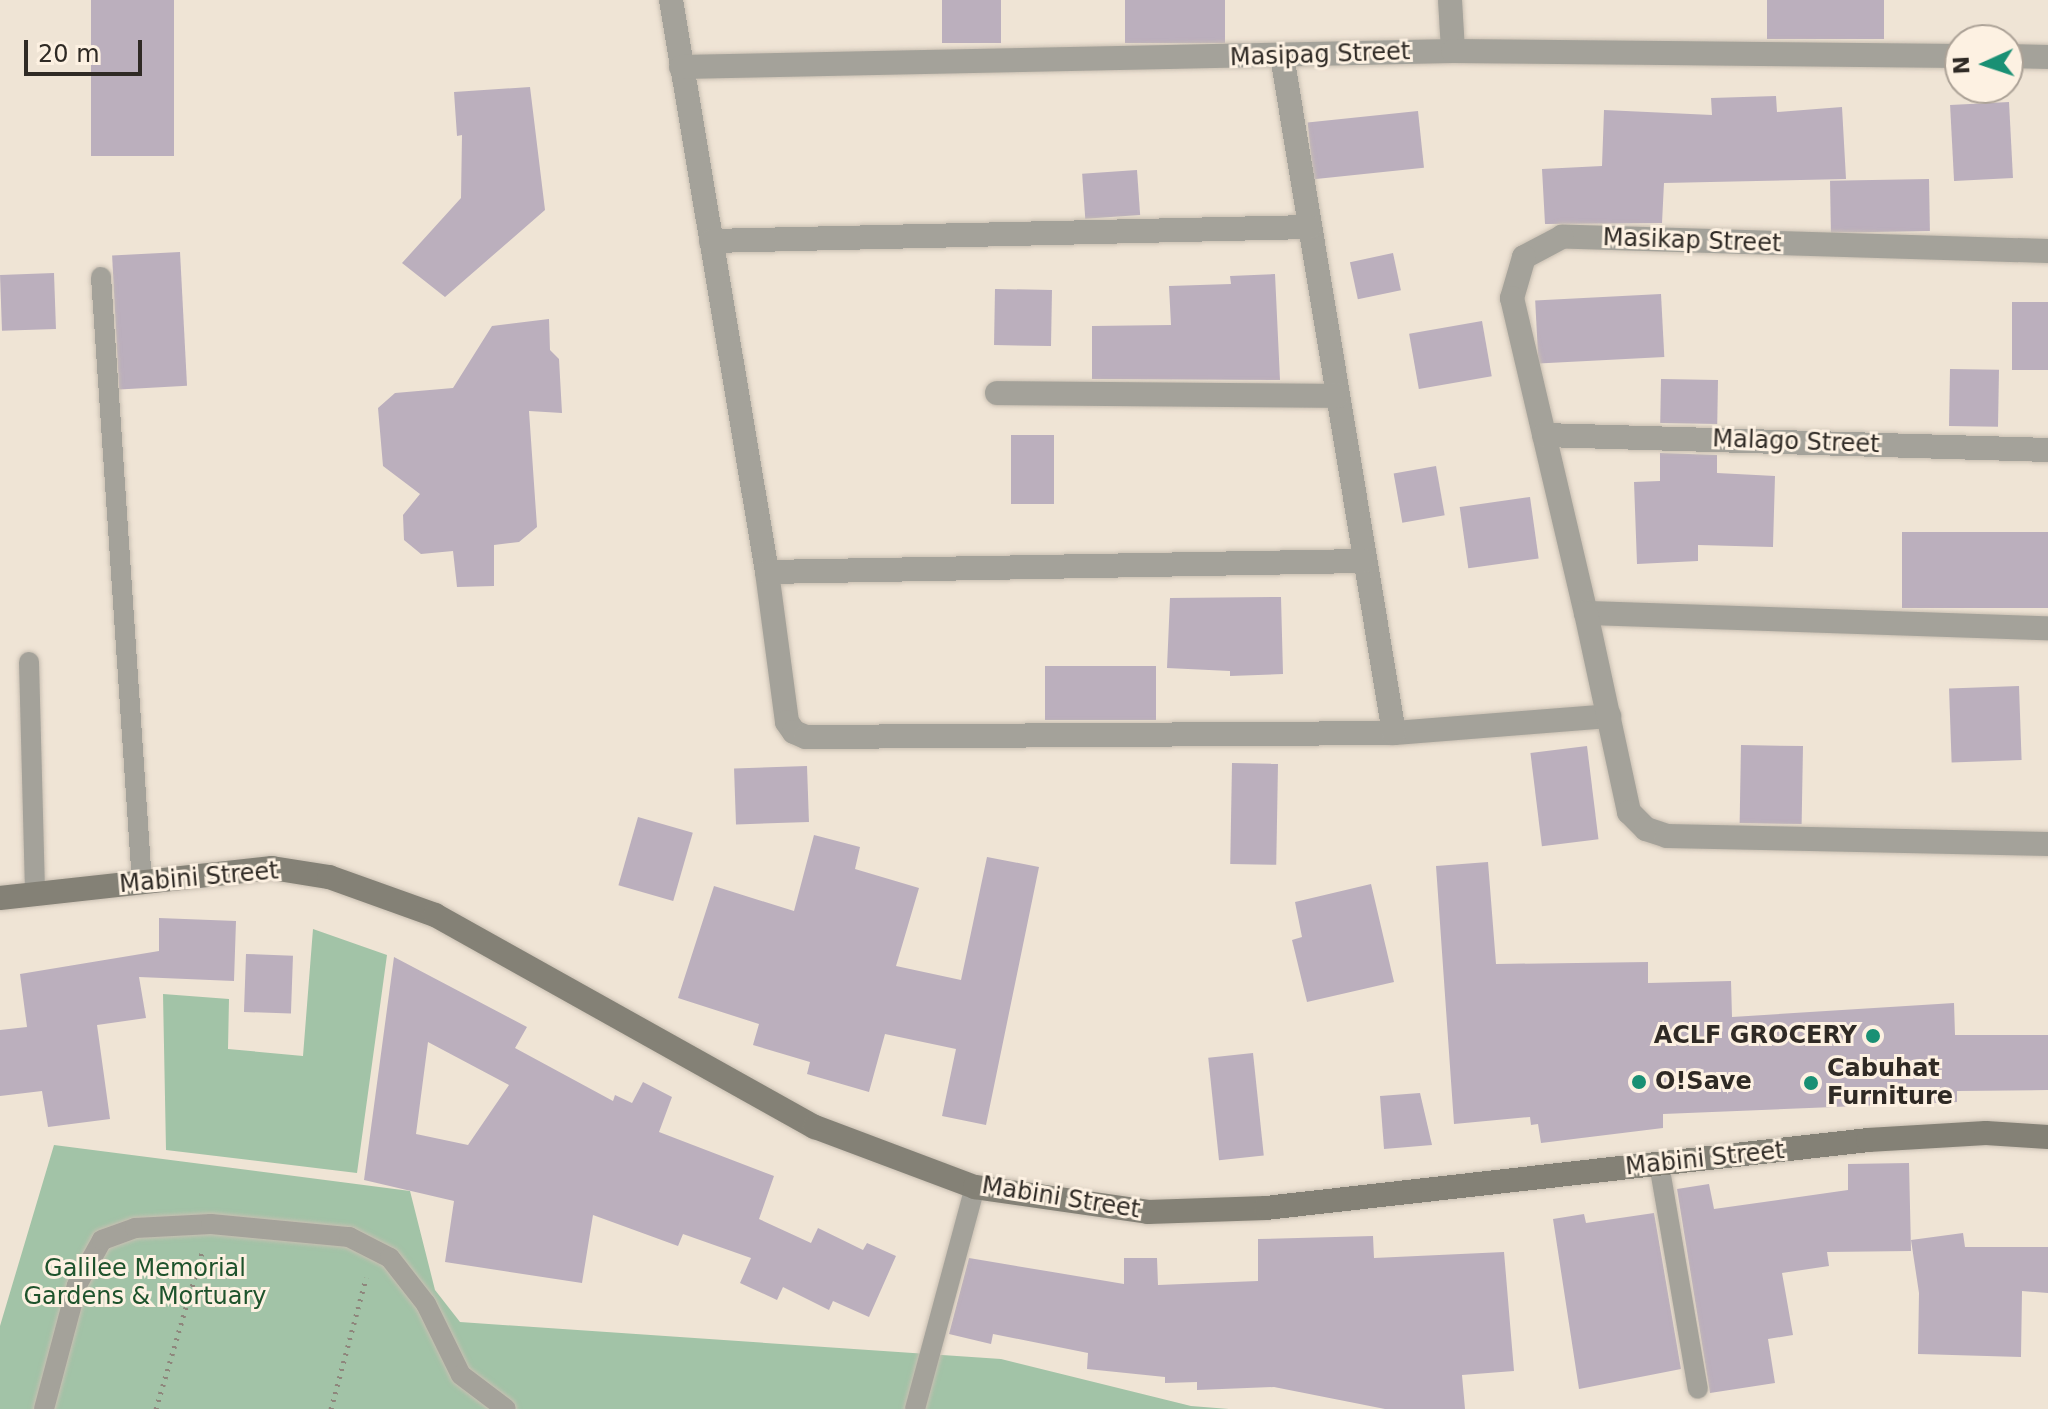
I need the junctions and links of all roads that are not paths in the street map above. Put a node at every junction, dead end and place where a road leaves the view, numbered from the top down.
1 (671, 0) edge
2 (1450, 0) edge
3 (1453, 51) junction
4 (1282, 56) junction
5 (1944, 56) edge
6 (2024, 56) edge
7 (2048, 57) edge
8 (681, 67) junction
9 (1310, 227) junction
10 (711, 241) junction
11 (2048, 251) edge
12 (101, 277) dead end
13 (997, 393) dead end
14 (1337, 396) junction
15 (1544, 435) junction
16 (2048, 450) edge
17 (1364, 561) junction
18 (767, 572) junction
19 (1586, 613) junction
20 (2048, 628) edge
21 (29, 662) dead end
22 (1609, 716) junction
23 (1394, 733) junction
24 (2048, 844) edge
25 (142, 883) junction
26 (35, 893) junction
27 (0, 898) edge
28 (2048, 1137) edge
29 (1659, 1164) junction
30 (975, 1187) junction
31 (1698, 1389) dead end
32 (44, 1409) edge
33 (506, 1409) edge
34 (915, 1409) edge

1 - 8 street
2 - 3 street
3 - 4 street, Masipag Street
3 - 5 street, Masipag Street
4 - 8 street, Masipag Street
4 - 9 street
6 - 7 street
8 - 10 street
9 - 10 street
9 - 14 street
10 - 18 street
11 - 15 street, Masikap Street
12 - 25 lane
13 - 14 street
14 - 17 street
15 - 16 street, Malago Street
15 - 19 street, Masikap Street
17 - 18 street
17 - 23 street
18 - 23 street
19 - 20 street
19 - 22 street, Masikap Street
21 - 26 lane
22 - 23 street
22 - 24 street, Masikap Street
25 - 26 main road, Mabini Street
25 - 30 main road, Mabini Street
26 - 27 main road, Mabini Street
28 - 29 main road, Mabini Street
29 - 30 main road, Mabini Street
29 - 31 lane
30 - 34 lane
32 - 33 lane

